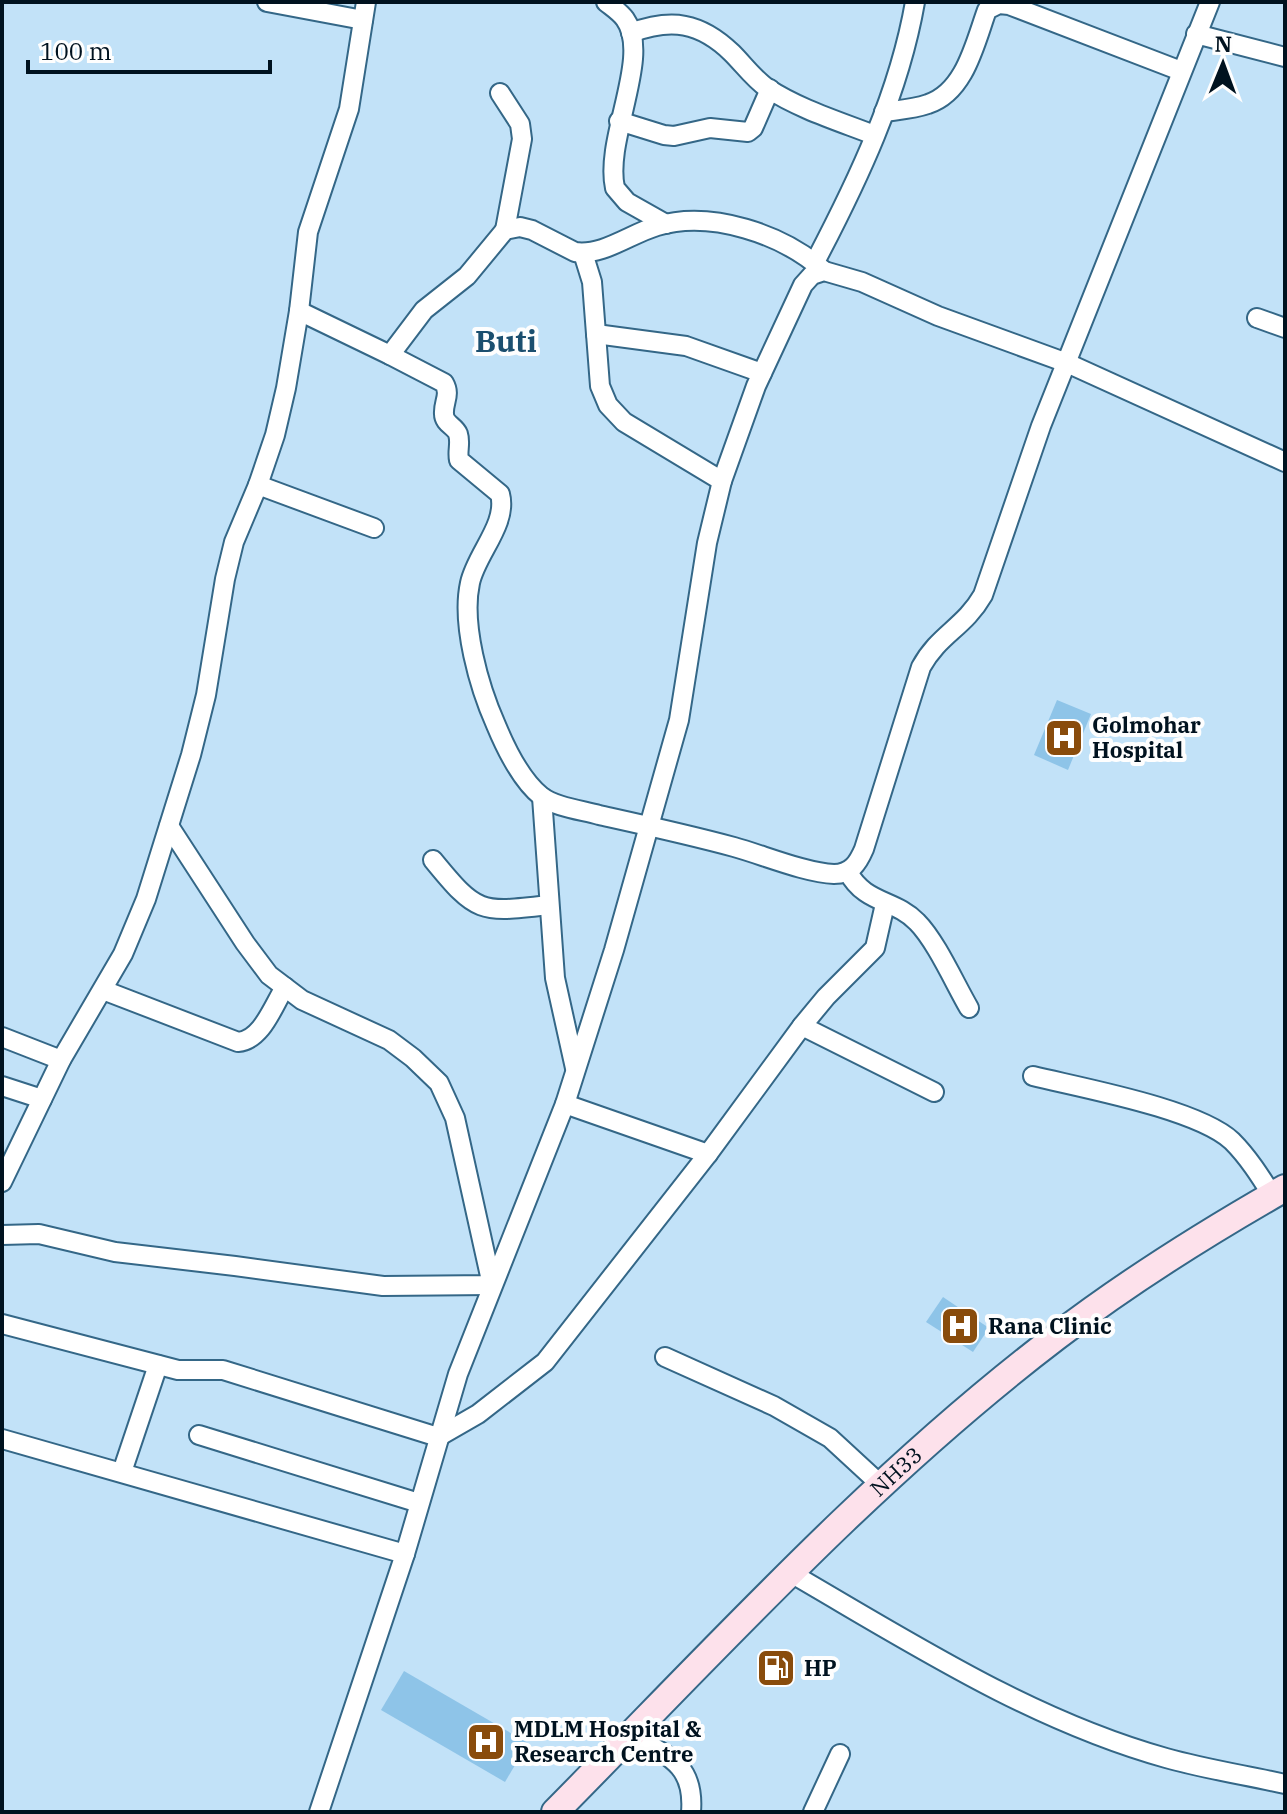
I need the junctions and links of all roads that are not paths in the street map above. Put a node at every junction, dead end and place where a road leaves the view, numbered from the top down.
1 (267, 2) edge
2 (606, 2) edge
3 (915, 2) edge
4 (1210, 2) edge
5 (989, 6) edge
6 (365, 11) edge
7 (631, 33) junction
8 (1196, 34) junction
9 (1285, 57) edge
10 (1181, 71) junction
11 (770, 89) junction
12 (500, 93) dead end
13 (884, 112) junction
14 (619, 121) junction
15 (874, 135) junction
16 (666, 224) junction
17 (505, 230) junction
18 (583, 253) junction
19 (819, 266) junction
20 (299, 311) junction
21 (1257, 318) dead end
22 (1285, 328) edge
23 (596, 334) junction
24 (390, 355) junction
25 (1067, 363) junction
26 (762, 373) junction
27 (1285, 462) edge
28 (722, 481) junction
29 (258, 485) junction
30 (374, 528) dead end
31 (542, 797) junction
32 (169, 826) junction
33 (650, 827) junction
34 (433, 860) dead end
35 (848, 872) junction
36 (885, 904) junction
37 (549, 905) junction
38 (285, 987) junction
39 (103, 990) junction
40 (969, 1008) dead end
41 (802, 1026) junction
42 (2, 1037) edge
43 (61, 1060) junction
44 (575, 1071) junction
45 (1033, 1076) dead end
46 (2, 1086) edge
47 (934, 1092) dead end
48 (42, 1099) junction
49 (565, 1104) junction
50 (9, 1150) edge
51 (708, 1154) junction
52 (2, 1182) edge
53 (1279, 1192) edge
54 (2, 1235) edge
55 (492, 1285) junction
56 (2, 1324) edge
57 (665, 1357) dead end
58 (158, 1365) junction
59 (199, 1435) dead end
60 (438, 1437) junction
61 (2, 1439) edge
62 (122, 1472) junction
63 (881, 1485) junction
64 (419, 1503) junction
65 (405, 1554) junction
66 (789, 1572) junction
67 (629, 1734) junction
68 (840, 1754) dead end
69 (1285, 1784) edge
70 (319, 1812) edge
71 (555, 1812) edge
72 (691, 1812) edge
73 (813, 1812) edge

1 - 6 street
2 - 7 street
3 - 13 street
4 - 8 street
5 - 10 street
5 - 13 street
6 - 20 street
7 - 11 street
7 - 14 street
8 - 9 street
8 - 10 street
10 - 25 street
11 - 14 street
11 - 15 street
12 - 17 street
13 - 15 street
14 - 16 street
15 - 19 street
16 - 18 street
16 - 19 street
17 - 18 street
17 - 24 street
18 - 23 street
19 - 25 street
19 - 26 street
20 - 24 street
20 - 29 street
21 - 22 street
23 - 26 street
23 - 28 street
24 - 31 street
25 - 27 street
25 - 35 street
26 - 28 street
28 - 33 street
29 - 30 street
29 - 32 street
31 - 33 street
31 - 37 street
32 - 38 street
32 - 39 street
33 - 35 street
33 - 44 street
34 - 37 street
35 - 36 street
36 - 40 street
36 - 41 street
37 - 44 street
38 - 39 street
38 - 55 street
39 - 43 street
41 - 47 street
41 - 51 street
42 - 43 street
43 - 48 street
44 - 49 street
45 - 53 street
46 - 48 street
48 - 50 street
49 - 51 street
49 - 55 street
50 - 52 street
51 - 60 street
53 - 63 main road, NH33
54 - 55 street
55 - 60 street
56 - 58 street
57 - 63 street
58 - 60 street
58 - 62 street
59 - 64 street
60 - 64 street
61 - 62 street
62 - 65 street
63 - 66 main road, NH33
64 - 65 street
65 - 70 street
66 - 67 main road, NH33
66 - 69 street
67 - 71 main road, NH33
67 - 72 street
68 - 73 street

